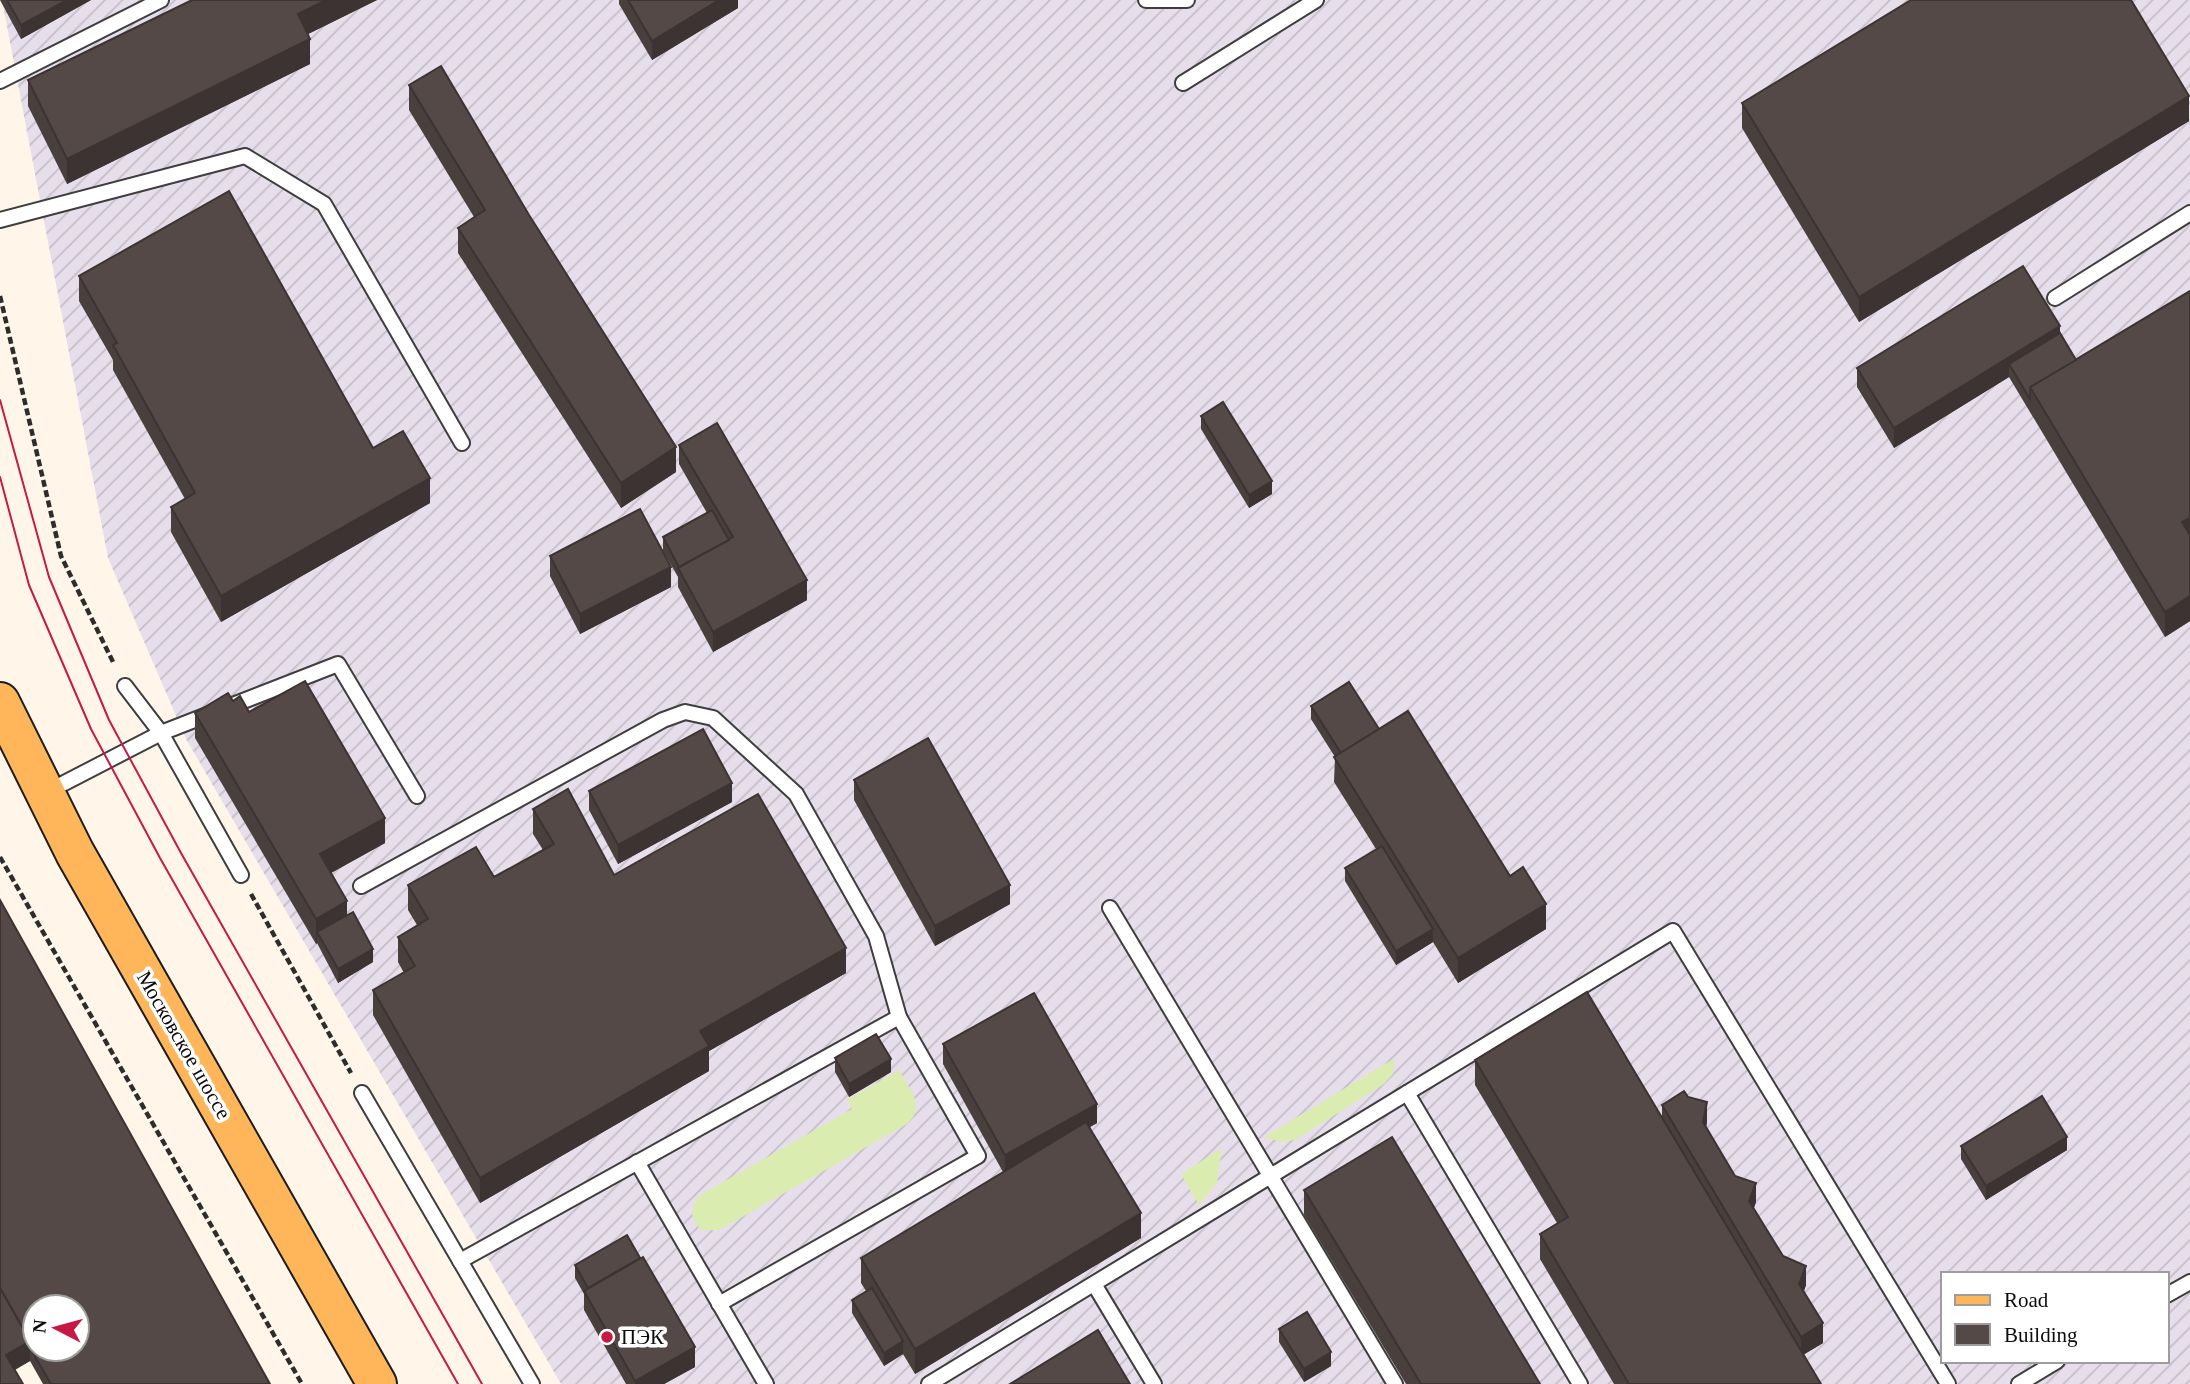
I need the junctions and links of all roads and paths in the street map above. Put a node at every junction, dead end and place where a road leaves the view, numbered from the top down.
1 (161, 0) edge
2 (1146, 0) edge
3 (1187, 0) edge
4 (1316, 0) edge
5 (0, 81) edge
6 (1183, 83) dead end
7 (2190, 213) edge
8 (0, 220) edge
9 (0, 296) edge
10 (2055, 298) dead end
11 (462, 443) dead end
12 (125, 686) joint
13 (0, 702) edge
14 (161, 733) junction
15 (44, 793) junction
16 (418, 796) dead end
17 (0, 857) edge
18 (241, 875) joint
19 (361, 886) dead end
20 (1110, 908) dead end
21 (899, 1017) junction
22 (362, 1093) joint
23 (1407, 1093) junction
24 (638, 1163) junction
25 (1271, 1176) junction
26 (460, 1261) junction
27 (2190, 1282) edge
28 (1094, 1284) junction
29 (2169, 1294) edge
30 (719, 1304) junction
31 (2054, 1363) edge
32 (302, 1384) edge
33 (376, 1384) edge
34 (532, 1384) edge
35 (765, 1384) edge
36 (929, 1384) edge
37 (1154, 1384) edge
38 (1395, 1384) edge
39 (1580, 1384) edge
40 (1948, 1384) edge
41 (2019, 1384) edge

1 - 5 lane
2 - 3 lane
4 - 6 lane
7 - 10 lane
8 - 11 lane
9 - 12 path
12 - 14 lane
13 - 15 main road, Московское шоссе
14 - 15 lane
14 - 16 lane
14 - 18 lane
15 - 33 main road, Московское шоссе
17 - 32 path
18 - 22 path
19 - 21 lane
20 - 25 lane
21 - 24 lane
21 - 30 lane
22 - 26 lane
23 - 25 lane
23 - 39 lane
23 - 40 lane
24 - 26 lane
24 - 30 lane
25 - 28 lane
25 - 38 lane
26 - 34 lane
27 - 29 lane
28 - 36 lane
28 - 37 lane
30 - 35 lane
31 - 41 lane

